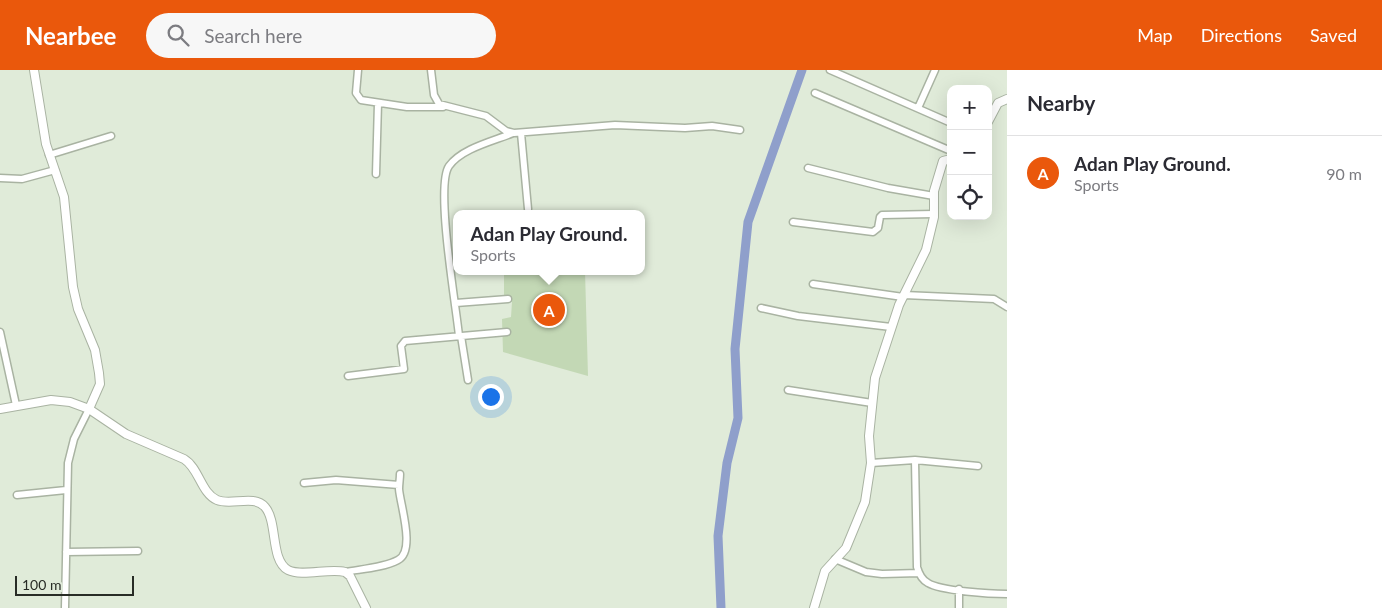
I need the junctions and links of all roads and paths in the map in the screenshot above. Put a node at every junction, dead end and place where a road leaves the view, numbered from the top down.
1 (34, 70) edge
2 (358, 70) edge
3 (431, 70) edge
4 (830, 70) edge
5 (935, 70) edge
6 (815, 93) dead end
7 (1007, 99) edge
8 (378, 103) junction
9 (443, 107) junction
10 (918, 108) junction
11 (992, 114) edge
12 (947, 122) edge
13 (740, 130) dead end
14 (518, 133) junction
15 (111, 136) dead end
16 (947, 149) edge
17 (49, 154) junction
18 (947, 160) edge
19 (808, 168) dead end
20 (55, 170) junction
21 (376, 174) dead end
22 (0, 178) edge
23 (934, 196) junction
24 (528, 209) dead end
25 (934, 214) junction
26 (793, 222) dead end
27 (812, 284) dead end
28 (904, 296) junction
29 (508, 299) dead end
30 (456, 303) junction
31 (1007, 307) edge
32 (761, 308) dead end
33 (891, 327) junction
34 (0, 332) edge
35 (506, 332) dead end
36 (460, 336) junction
37 (348, 376) dead end
38 (468, 380) dead end
39 (788, 390) dead end
40 (872, 403) junction
41 (16, 405) junction
42 (0, 409) edge
43 (89, 409) junction
44 (915, 460) junction
45 (871, 463) junction
46 (978, 466) dead end
47 (400, 474) dead end
48 (304, 482) dead end
49 (400, 485) junction
50 (66, 490) junction
51 (17, 495) dead end
52 (138, 551) dead end
53 (66, 552) junction
54 (835, 559) junction
55 (345, 572) junction
56 (919, 573) junction
57 (959, 589) junction
58 (1007, 594) edge
59 (65, 608) edge
60 (366, 608) edge
61 (814, 608) edge
62 (959, 608) edge

1 - 17 street
2 - 8 street
3 - 9 street
4 - 10 street
5 - 10 street
6 - 16 street
7 - 11 street
8 - 9 street
8 - 21 street
9 - 14 street
10 - 12 street
13 - 14 street
14 - 24 street
14 - 30 street
15 - 17 street
17 - 20 street
18 - 23 street
19 - 23 street
20 - 22 street
20 - 43 street
23 - 25 street
25 - 26 street
25 - 28 street
27 - 28 street
28 - 31 street
28 - 33 street
29 - 30 street
30 - 36 street
32 - 33 street
33 - 40 street
34 - 41 street
35 - 36 street
36 - 37 street
36 - 38 street
39 - 40 street
40 - 45 street
41 - 42 street
41 - 43 street
43 - 50 street
43 - 55 street
44 - 45 street
44 - 46 street
44 - 56 street
45 - 54 street
47 - 49 street
48 - 49 street
49 - 55 street
50 - 51 street
50 - 53 street
52 - 53 street
53 - 59 street
54 - 56 street
54 - 61 street
55 - 60 street
56 - 57 street
57 - 58 street
57 - 62 street

